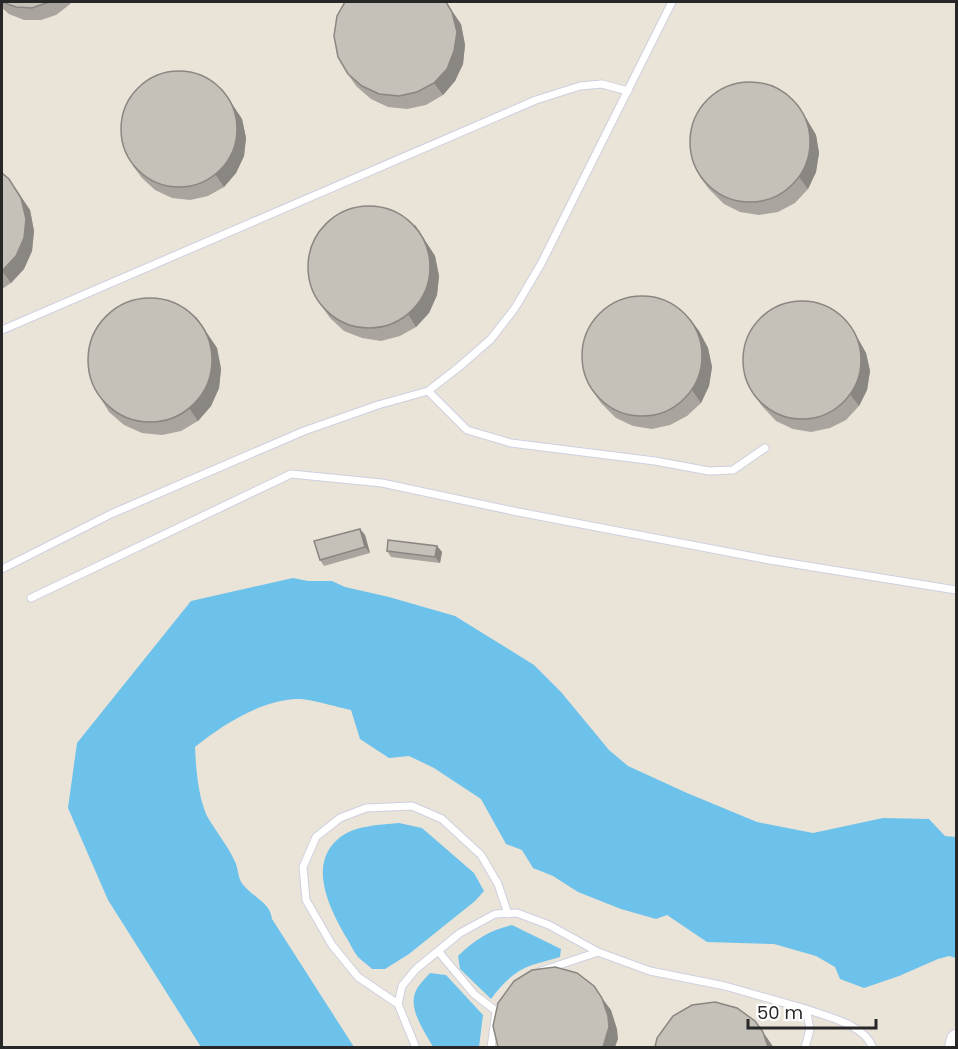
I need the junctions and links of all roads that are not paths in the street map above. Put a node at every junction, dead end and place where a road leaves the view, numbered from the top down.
1 (672, 2) edge
2 (628, 91) junction
3 (2, 330) edge
4 (428, 390) junction
5 (765, 448) dead end
6 (2, 569) edge
7 (957, 590) edge
8 (31, 598) dead end
9 (508, 914) junction
10 (438, 951) junction
11 (598, 952) junction
12 (536, 974) edge
13 (503, 1002) edge
14 (398, 1004) junction
15 (806, 1009) junction
16 (496, 1011) junction
17 (957, 1038) edge
18 (416, 1047) edge
19 (491, 1047) edge
20 (805, 1047) edge
21 (873, 1047) edge
22 (954, 1047) edge

1 - 2 lane
2 - 3 lane
2 - 4 lane
4 - 5 lane
4 - 6 lane
7 - 8 lane
9 - 10 lane
9 - 11 lane
9 - 14 lane
10 - 14 lane
10 - 16 lane
11 - 12 lane
11 - 15 lane
13 - 16 lane
14 - 18 lane
15 - 20 lane
15 - 21 lane
16 - 19 lane
17 - 22 street

